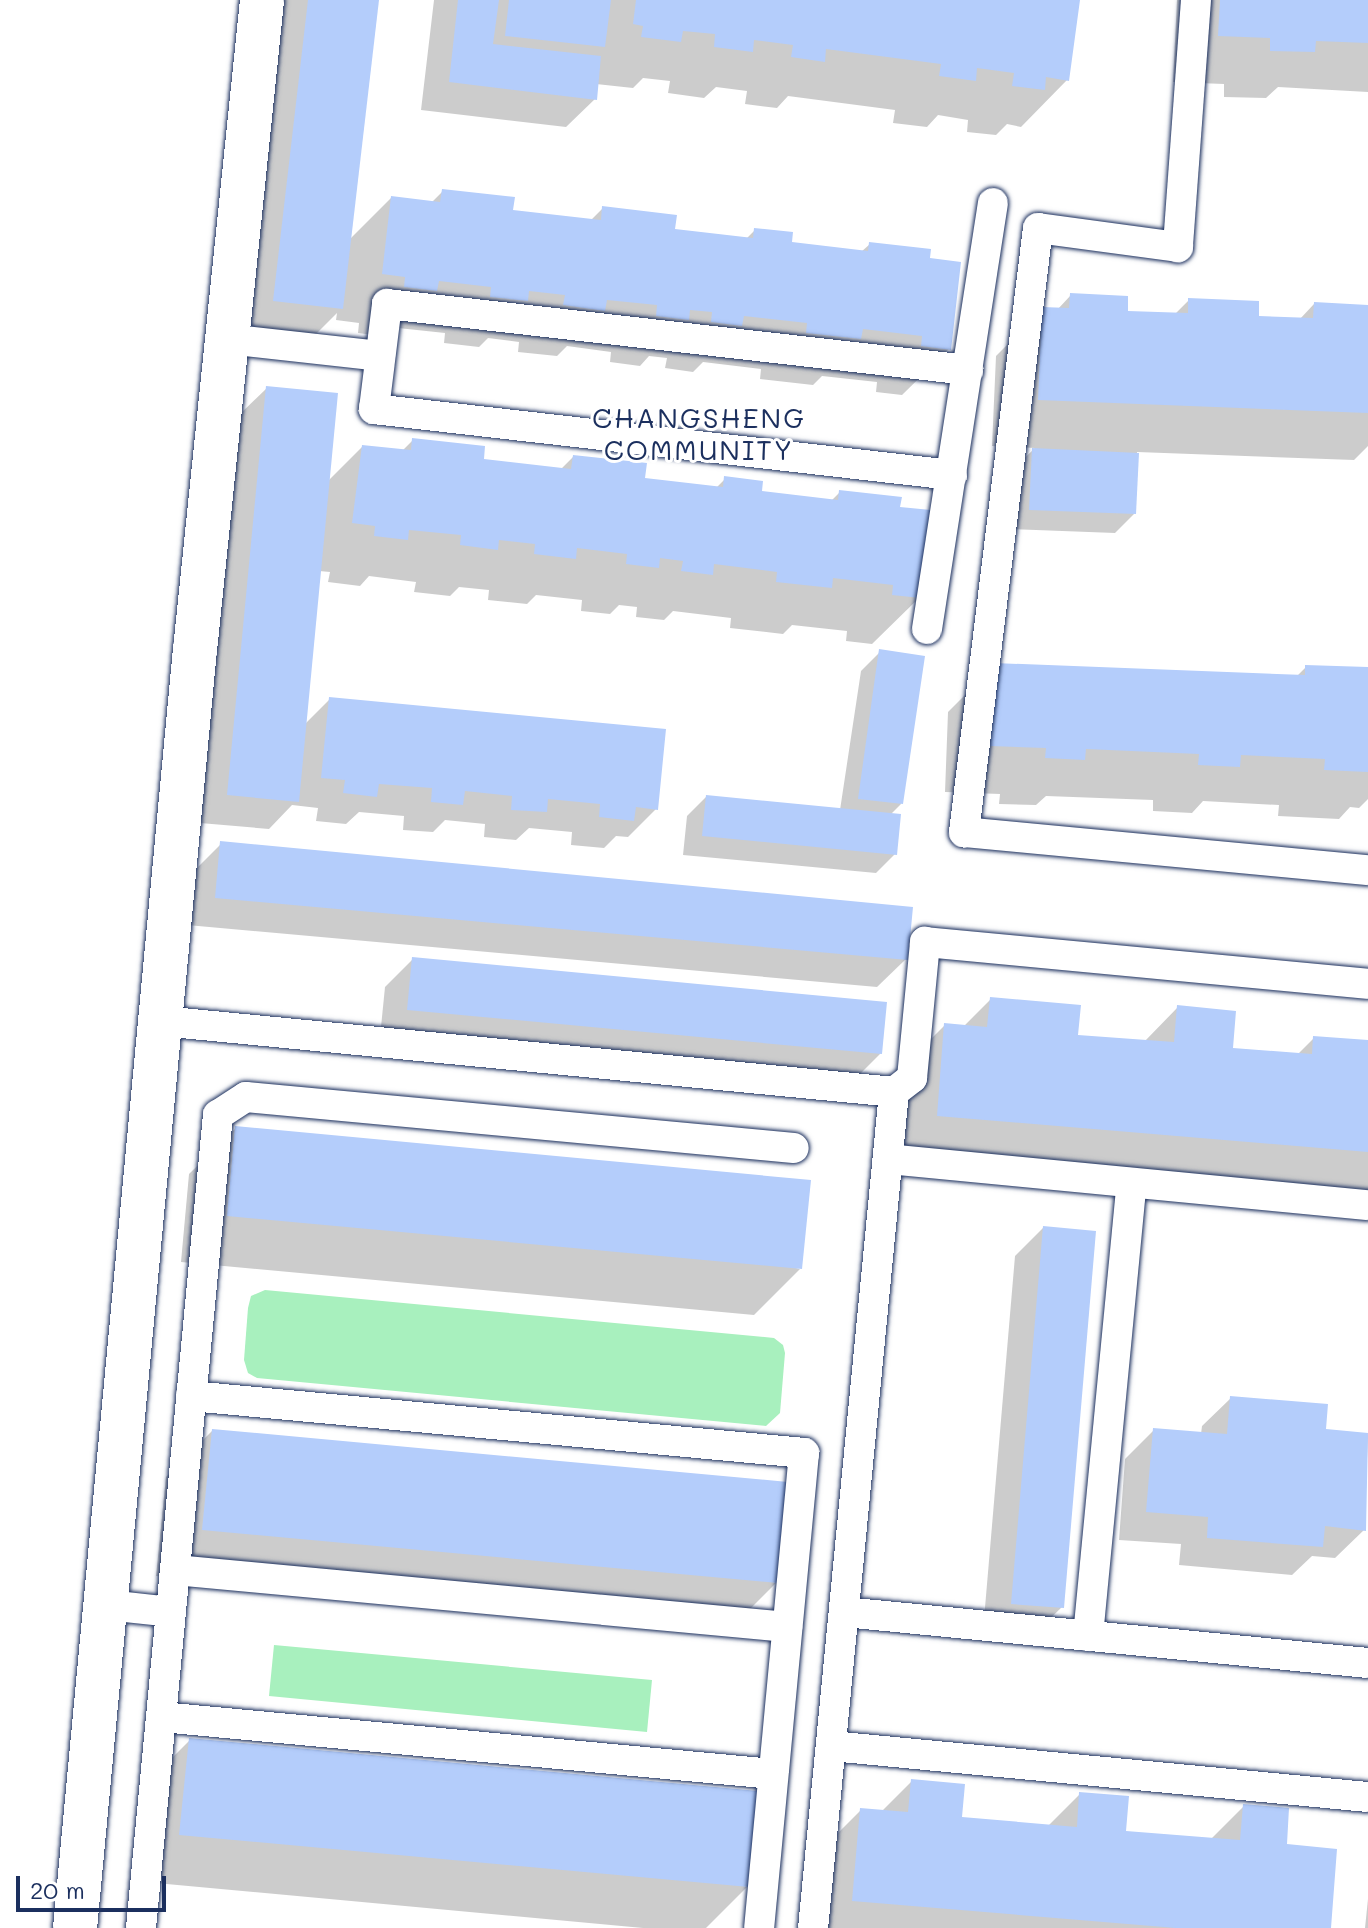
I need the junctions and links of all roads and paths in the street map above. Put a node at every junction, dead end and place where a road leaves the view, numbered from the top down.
1 (262, 0) edge
2 (1196, 0) edge
3 (993, 203) dead end
4 (227, 339) junction
5 (380, 356) junction
6 (968, 370) junction
7 (952, 475) junction
8 (927, 629) dead end
9 (1368, 870) edge
10 (1368, 984) edge
11 (161, 1021) junction
12 (894, 1092) junction
13 (794, 1148) dead end
14 (888, 1159) junction
15 (1132, 1183) junction
16 (1368, 1205) edge
17 (191, 1396) junction
18 (175, 1570) junction
19 (107, 1605) junction
20 (171, 1612) junction
21 (844, 1612) junction
22 (787, 1627) junction
23 (1088, 1636) junction
24 (1368, 1663) edge
25 (161, 1717) junction
26 (831, 1746) junction
27 (773, 1774) junction
28 (1368, 1797) edge
29 (75, 1928) edge
30 (141, 1928) edge
31 (759, 1928) edge
32 (813, 1928) edge

1 - 4 street
2 - 9 lane
3 - 6 lane
4 - 5 lane
4 - 11 street
5 - 6 lane
5 - 7 lane
6 - 7 lane
7 - 8 lane
10 - 12 lane
11 - 12 lane
11 - 19 street
12 - 14 lane
13 - 17 lane
14 - 15 lane
14 - 21 lane
15 - 16 lane
15 - 23 lane
17 - 18 lane
17 - 22 lane
18 - 20 lane
18 - 22 lane
19 - 20 lane
19 - 29 street
20 - 25 lane
21 - 23 lane
21 - 26 lane
22 - 27 lane
23 - 24 lane
25 - 27 lane
25 - 30 lane
26 - 28 lane
26 - 32 lane
27 - 31 lane

